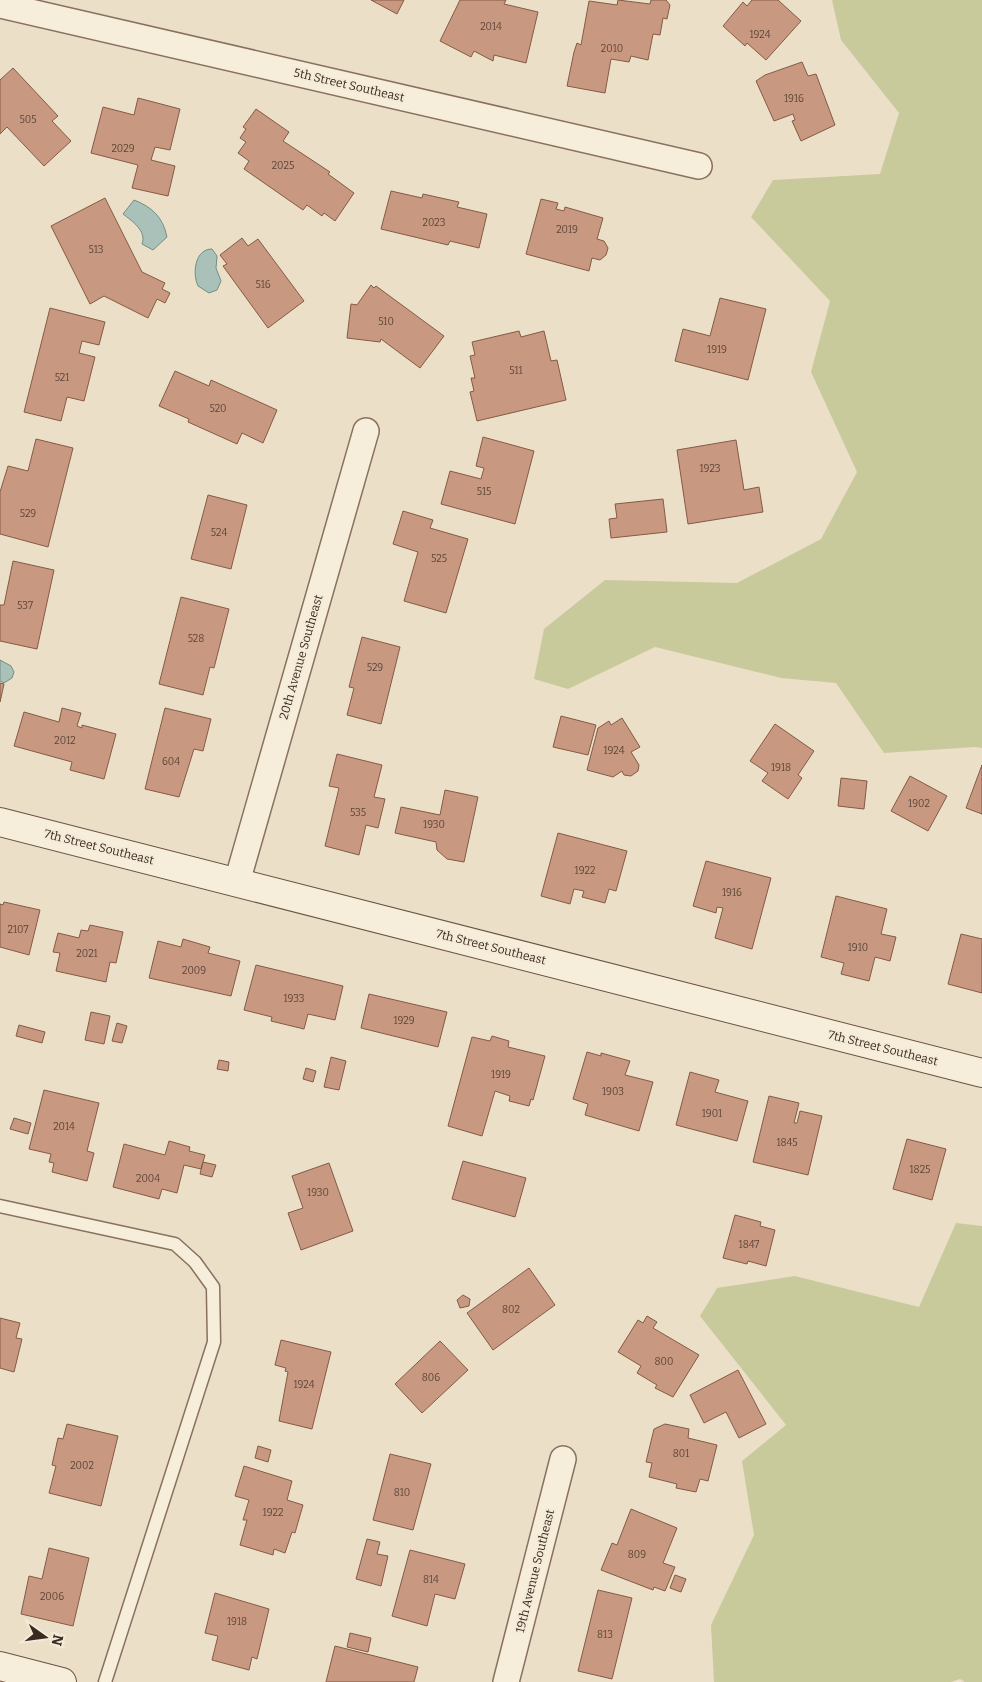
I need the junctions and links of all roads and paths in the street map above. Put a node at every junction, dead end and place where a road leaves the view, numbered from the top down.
1 (0, 5) edge
2 (699, 166) dead end
3 (366, 431) dead end
4 (0, 822) edge
5 (236, 882) junction
6 (982, 1073) edge
7 (0, 1206) edge
8 (563, 1459) dead end
9 (0, 1666) edge
10 (62, 1682) edge
11 (105, 1682) edge
12 (506, 1682) edge

1 - 2 street, 5th Street Southeast
3 - 5 street, 20th Avenue Southeast
4 - 5 street, 7th Street Southeast
5 - 6 street, 7th Street Southeast
7 - 11 lane
8 - 12 street, 19th Avenue Southeast
9 - 10 street

